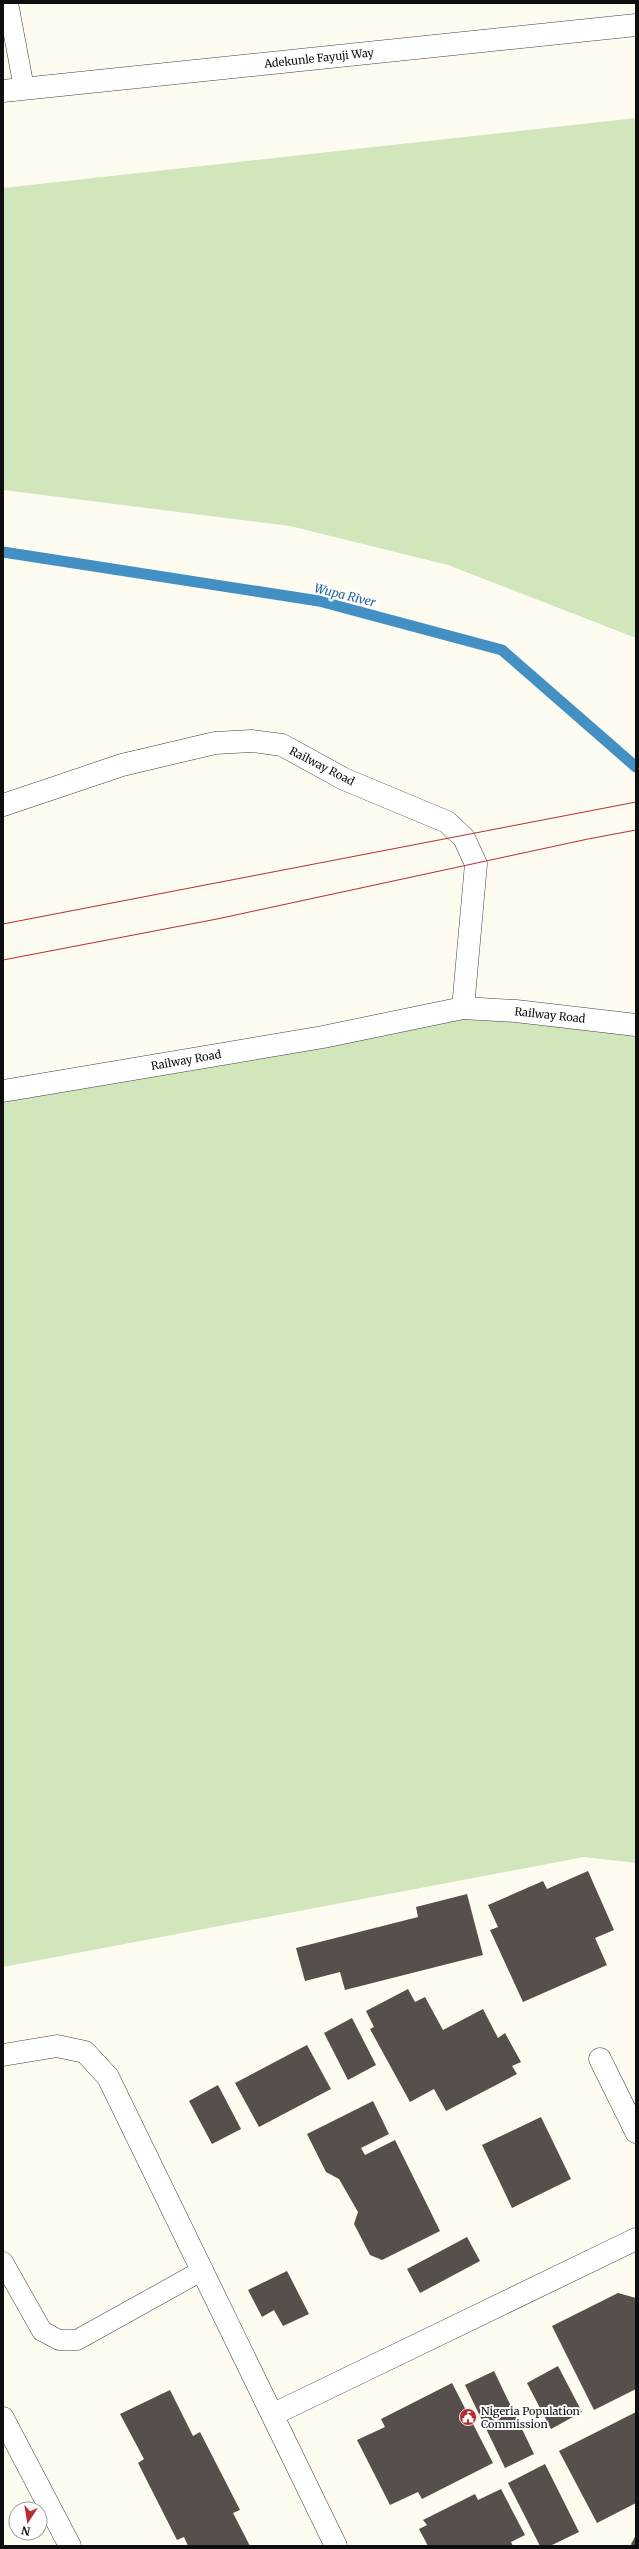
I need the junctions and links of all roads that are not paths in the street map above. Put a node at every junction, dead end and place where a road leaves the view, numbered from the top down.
1 (8, 3) edge
2 (636, 25) edge
3 (24, 88) junction
4 (3, 91) edge
5 (3, 805) edge
6 (463, 1008) junction
7 (636, 1025) edge
8 (3, 1091) edge
9 (3, 2055) edge
10 (600, 2059) dead end
11 (636, 2132) edge
12 (636, 2239) edge
13 (3, 2262) edge
14 (203, 2270) junction
15 (274, 2414) junction
16 (3, 2418) edge
17 (70, 2546) edge
18 (336, 2546) edge

1 - 3 lane
2 - 3 street, Adekunle Fayuji Way
3 - 4 street, Adekunle Fayuji Way
5 - 6 street, Railway Road
6 - 7 street, Railway Road
6 - 8 street, Railway Road
9 - 14 street
10 - 11 street
12 - 15 street
13 - 14 lane
14 - 15 street
15 - 18 street
16 - 17 street

